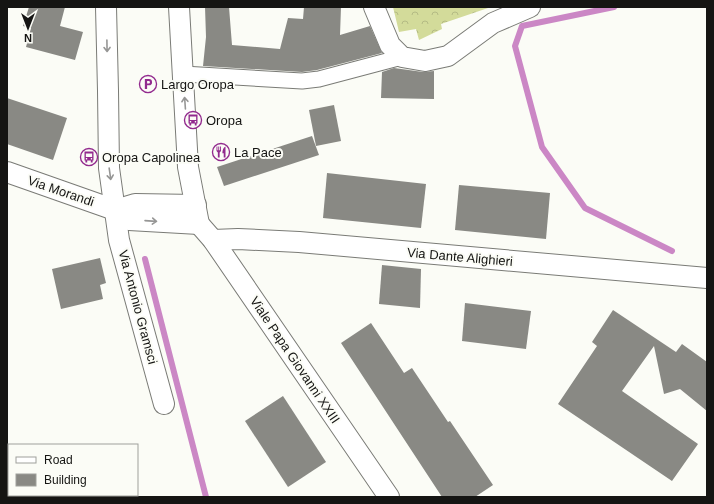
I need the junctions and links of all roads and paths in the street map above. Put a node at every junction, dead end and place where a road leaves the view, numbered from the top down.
1 (106, 7) edge
2 (179, 7) edge
3 (374, 7) edge
4 (530, 7) edge
5 (402, 57) junction
6 (183, 74) junction
7 (7, 172) edge
8 (196, 205) junction
9 (115, 210) junction
10 (199, 224) junction
11 (213, 240) junction
12 (707, 278) edge
13 (164, 404) dead end
14 (389, 497) edge

1 -> 9 street
2 - 6 street
3 - 5 street
4 - 5 street
5 - 6 street
8 -> 6 street
7 - 9 street, Via Morandi
8 - 9 street
8 - 10 street
9 -> 10 street
9 - 13 street, Via Antonio Gramsci
10 - 11 street, Viale Papa Giovanni XXIII
11 - 12 street, Via Dante Alighieri
11 - 14 street, Viale Papa Giovanni XXIII

